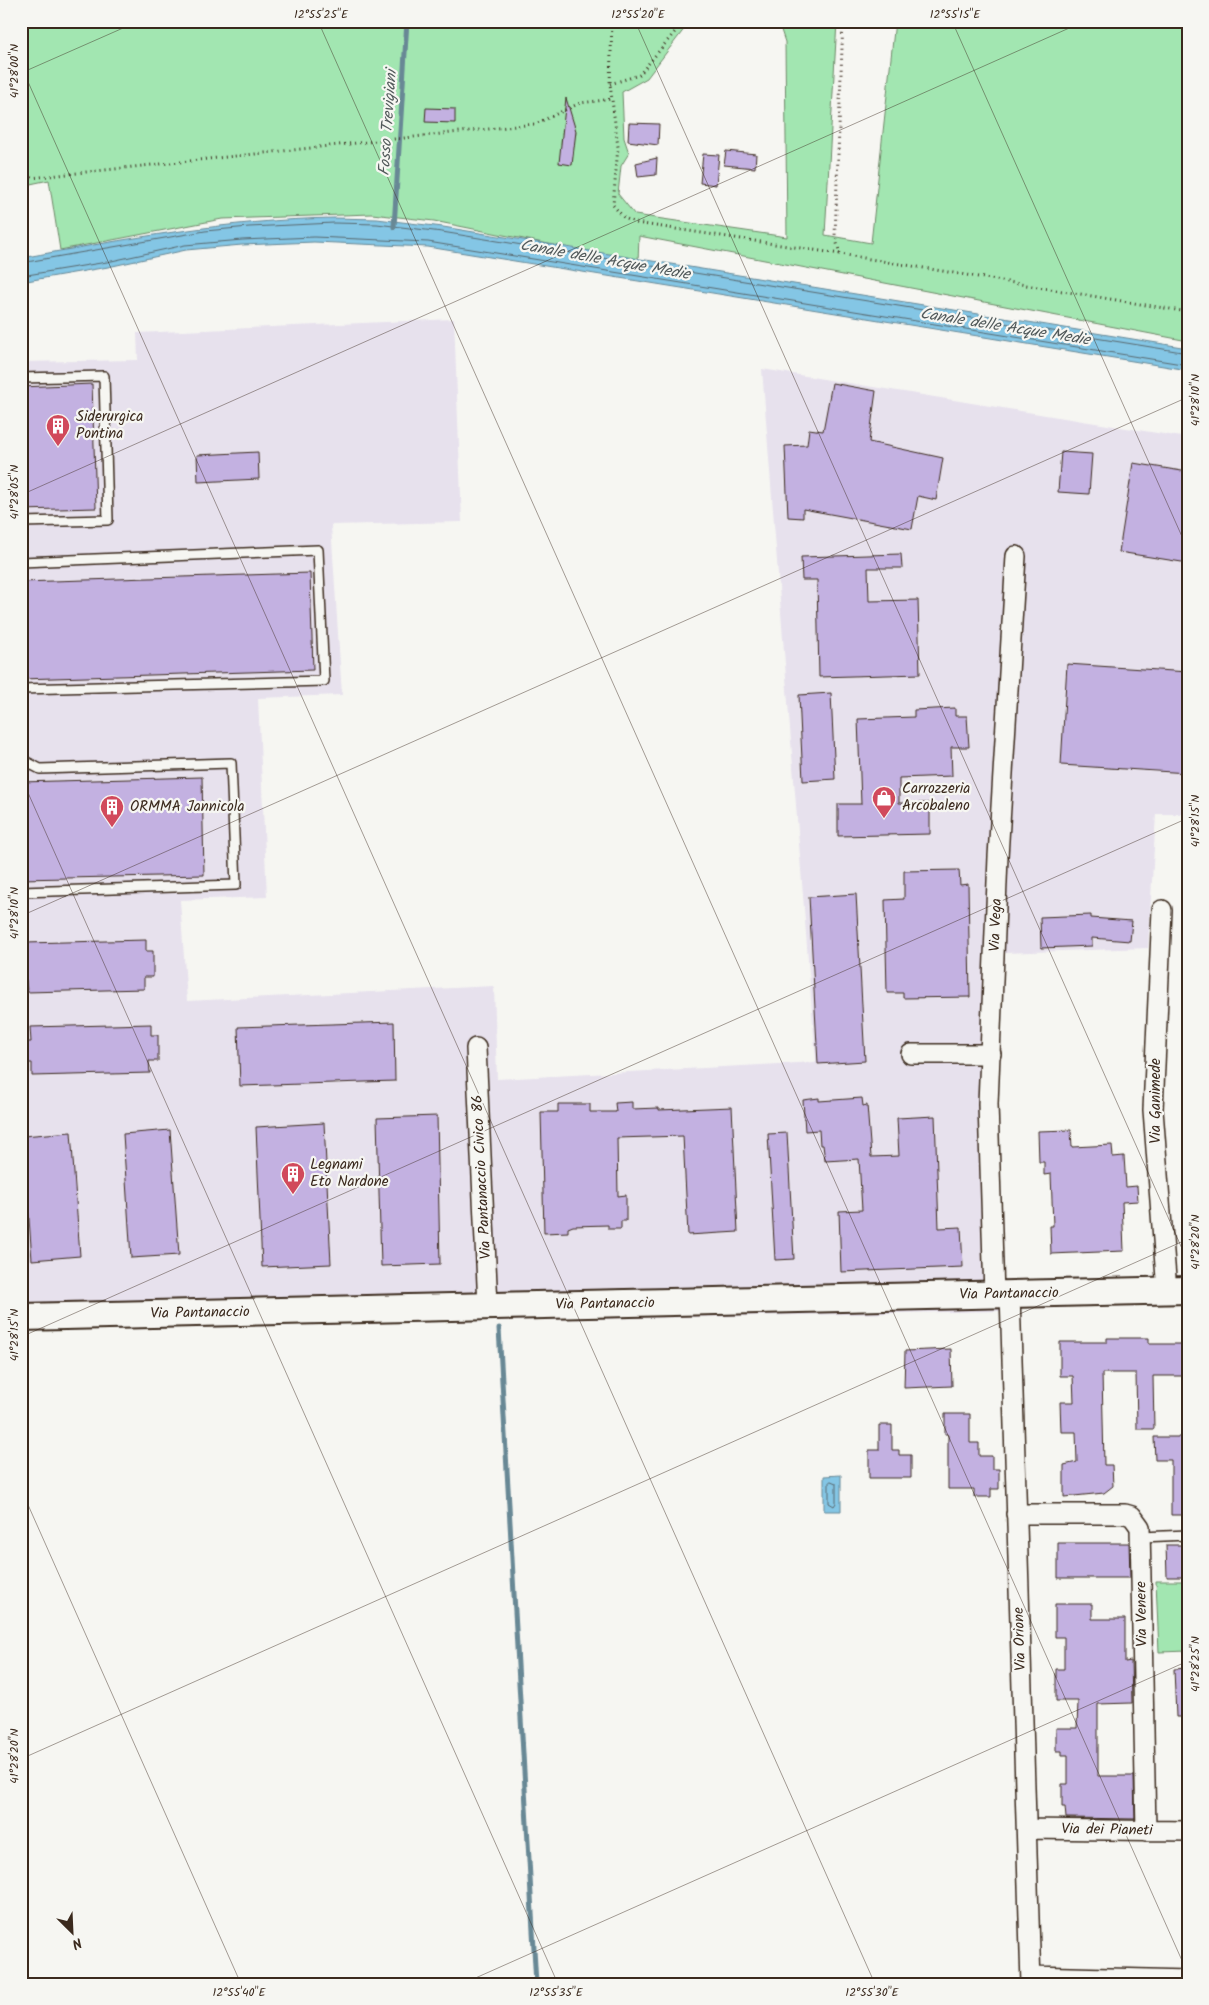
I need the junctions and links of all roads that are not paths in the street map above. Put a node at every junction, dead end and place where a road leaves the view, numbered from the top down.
1 (21, 378) edge
2 (21, 522) edge
3 (1016, 556) dead end
4 (21, 562) edge
5 (21, 689) edge
6 (21, 759) edge
7 (21, 892) edge
8 (1162, 910) dead end
9 (476, 1048) dead end
10 (911, 1054) dead end
11 (992, 1054) junction
12 (1178, 1291) edge
13 (1002, 1295) junction
14 (488, 1306) junction
15 (21, 1317) edge
16 (1016, 1514) junction
17 (1188, 1535) edge
18 (1140, 1537) junction
19 (1027, 1829) junction
20 (1146, 1831) junction
21 (1188, 1831) edge
22 (1031, 1980) edge
23 (1188, 1980) edge

1 - 2 lane
3 - 11 street, Via Vega
4 - 5 lane
6 - 7 lane
8 - 12 street, Via Ganimede
9 - 14 street, Via Pantanaccio Civico 86
10 - 11 street
11 - 13 street, Via Vega
12 - 13 street, Via Pantanaccio
13 - 14 street, Via Pantanaccio
13 - 16 street, Via Orione
14 - 15 street, Via Pantanaccio
16 - 18 street, Via Venere
16 - 19 street, Via Orione
17 - 18 lane
18 - 20 street, Via Venere
19 - 20 street, Via dei Pianeti
19 - 22 street, Via Orione
20 - 21 street, Via dei Pianeti
22 - 23 street

